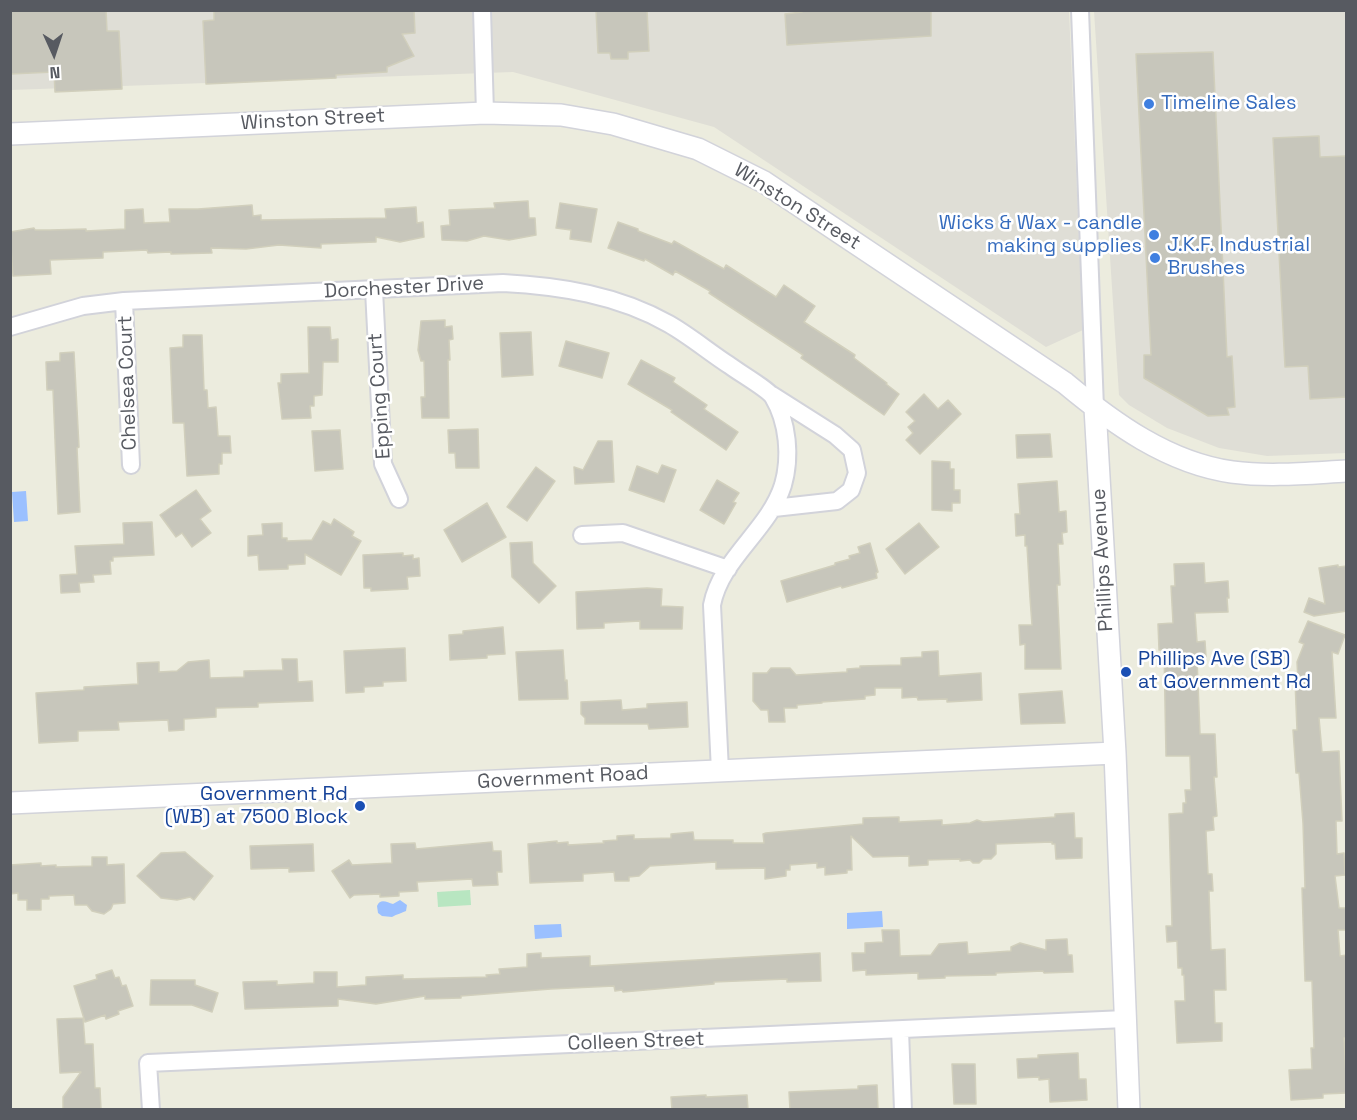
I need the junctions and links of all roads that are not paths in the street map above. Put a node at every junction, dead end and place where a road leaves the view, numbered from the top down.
1 (482, 10) edge
2 (1080, 10) edge
3 (485, 112) junction
4 (10, 134) edge
5 (374, 290) junction
6 (124, 301) junction
7 (10, 327) edge
8 (772, 395) junction
9 (1095, 408) junction
10 (131, 465) dead end
11 (1347, 471) edge
12 (399, 499) dead end
13 (774, 508) junction
14 (582, 535) dead end
15 (728, 569) junction
16 (1115, 753) junction
17 (720, 771) junction
18 (10, 803) edge
19 (1125, 1019) junction
20 (900, 1030) junction
21 (151, 1110) edge
22 (903, 1110) edge
23 (1129, 1110) edge

1 - 3 street
2 - 9 street, Phillips Avenue
3 - 4 street, Winston Street
3 - 9 street, Winston Street
5 - 6 street, Dorchester Drive
5 - 8 street, Dorchester Drive
5 - 12 street, Epping Court
6 - 7 street, Dorchester Drive
6 - 10 street, Chelsea Court
8 - 13 street
8 - 13 street, Dorchester Drive
9 - 11 street, Winston Street
9 - 16 street, Phillips Avenue
13 - 15 street
14 - 15 street
15 - 17 street
16 - 17 street, Government Road
16 - 19 street, Phillips Avenue
17 - 18 street, Government Road
19 - 20 street, Colleen Street
19 - 23 street, Phillips Avenue
20 - 21 street, Colleen Street
20 - 22 street

